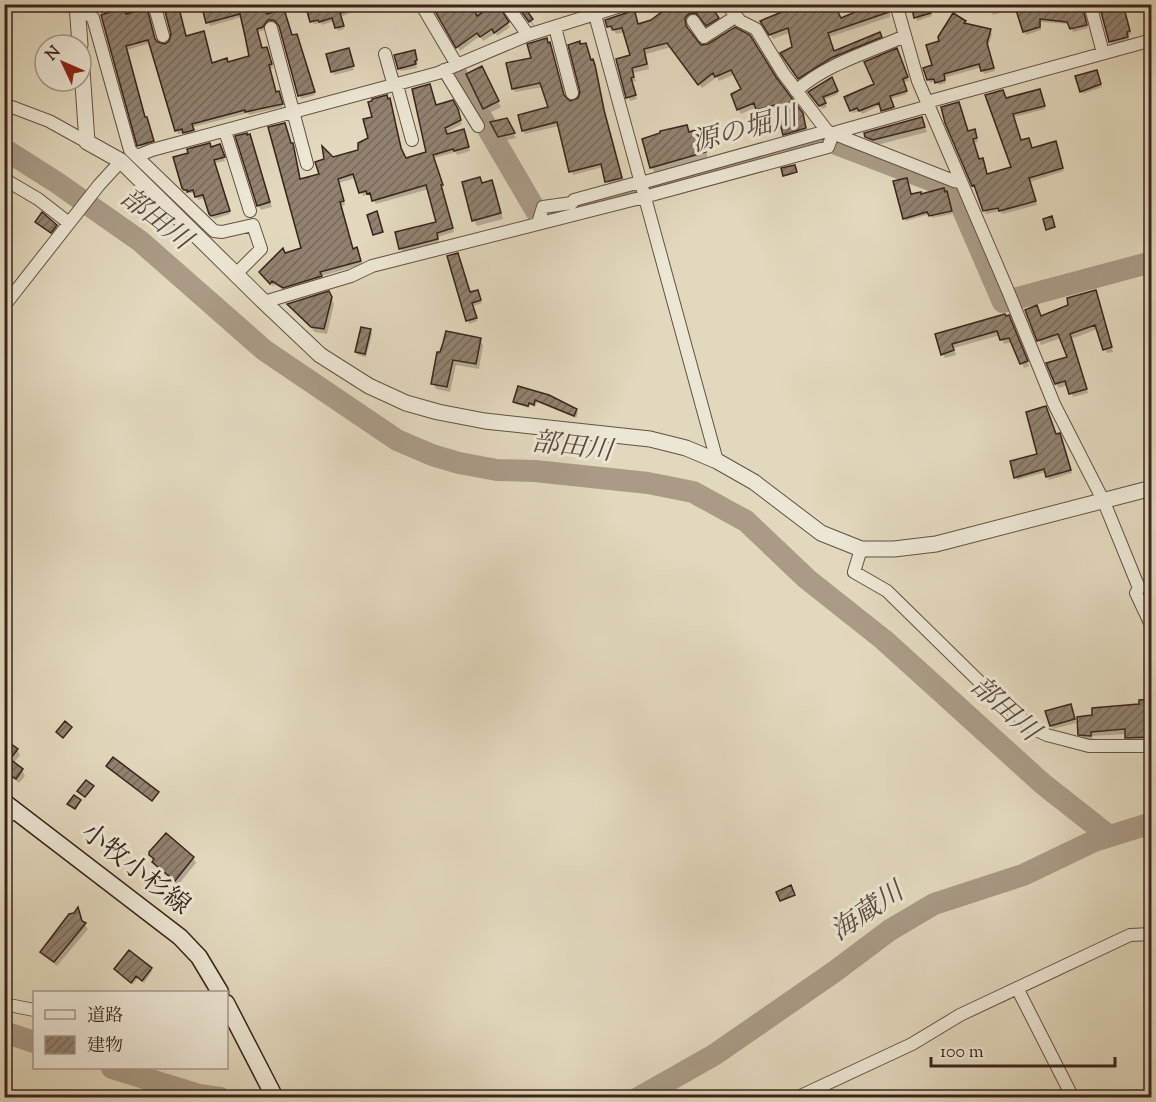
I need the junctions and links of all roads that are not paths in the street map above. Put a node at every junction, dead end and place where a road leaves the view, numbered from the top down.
1 (154, 4) edge
2 (421, 4) edge
3 (506, 4) edge
4 (627, 4) edge
5 (727, 4) edge
6 (896, 4) edge
7 (1090, 4) edge
8 (77, 5) edge
9 (594, 9) edge
10 (735, 17) junction
11 (693, 21) dead end
12 (555, 27) junction
13 (271, 28) dead end
14 (79, 33) edge
15 (528, 35) junction
16 (163, 36) dead end
17 (905, 36) junction
18 (1152, 40) edge
19 (1104, 53) junction
20 (385, 54) dead end
21 (457, 65) junction
22 (444, 70) junction
23 (395, 85) junction
24 (796, 91) junction
25 (84, 93) edge
26 (572, 93) dead end
27 (4, 104) edge
28 (928, 104) junction
29 (293, 113) junction
30 (478, 126) dead end
31 (225, 131) junction
32 (830, 137) junction
33 (412, 140) dead end
34 (87, 142) junction
35 (137, 156) junction
36 (121, 160) junction
37 (307, 164) dead end
38 (4, 179) edge
39 (960, 182) junction
40 (642, 188) junction
41 (250, 212) dead end
42 (72, 219) junction
43 (538, 223) junction
44 (236, 274) junction
45 (264, 302) junction
46 (4, 306) edge
47 (717, 461) junction
48 (1152, 488) edge
49 (1104, 502) junction
50 (861, 549) junction
51 (1152, 627) edge
52 (1152, 746) edge
53 (8, 811) edge
54 (1152, 934) edge
55 (1017, 988) junction
56 (219, 991) edge
57 (4, 1004) edge
58 (228, 1007) edge
59 (33, 1010) edge
60 (275, 1098) edge
61 (796, 1098) edge
62 (1073, 1098) edge

1 - 16 street
2 - 21 street
3 - 15 street
4 - 9 street
5 - 10 street
6 - 17 street
7 - 19 street
8 - 14 street
8 - 35 street
9 - 12 street
9 - 40 street
10 - 11 street
10 - 24 street
12 - 15 street
12 - 26 street
13 - 29 street
15 - 21 street
17 - 24 street
17 - 28 street
18 - 19 street
19 - 28 street
20 - 23 street
21 - 22 street
22 - 23 street
22 - 30 street
23 - 29 street
23 - 33 street
24 - 32 street
25 - 34 street
27 - 34 street
28 - 32 street
28 - 39 street
29 - 31 street
29 - 37 street
31 - 35 street
31 - 41 street
32 - 39 street
32 - 40 street
34 - 36 street
35 - 44 street
36 - 42 street
36 - 44 street
38 - 42 street
39 - 49 street
40 - 43 street
40 - 43 street
40 - 47 street
42 - 46 street
43 - 45 street
44 - 45 street
45 - 47 street
47 - 50 street
48 - 49 street
49 - 50 street
49 - 51 street
50 - 52 street
53 - 56 main road, 小牧小杉線
54 - 55 street
55 - 61 street
55 - 62 street
57 - 59 street
58 - 60 main road, 小牧小杉線

